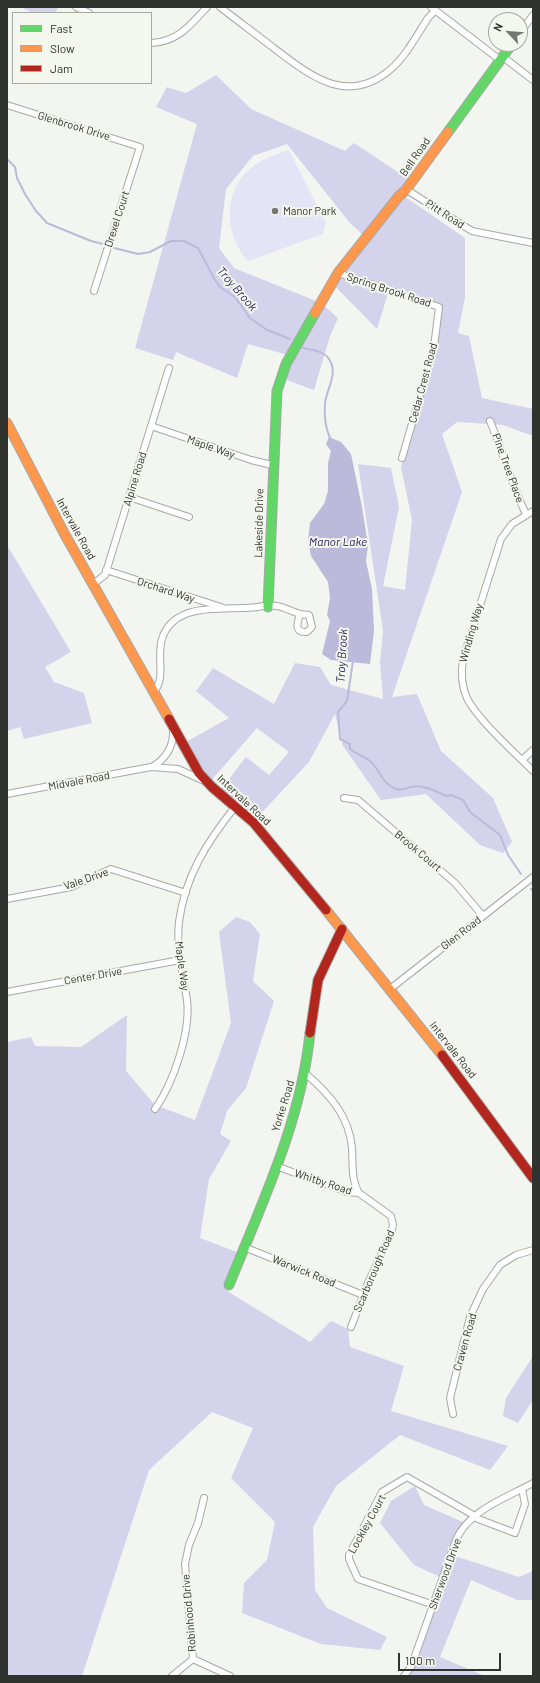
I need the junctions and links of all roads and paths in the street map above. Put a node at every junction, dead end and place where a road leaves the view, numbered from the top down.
1 (76, 7) edge
2 (207, 7) edge
3 (220, 7) edge
4 (433, 9) edge
5 (87, 12) edge
6 (152, 43) edge
7 (506, 52) edge
8 (502, 58) junction
9 (533, 80) edge
10 (7, 105) edge
11 (140, 147) joint
12 (407, 190) junction
13 (533, 243) edge
14 (336, 277) junction
15 (94, 291) dead end
16 (440, 307) joint
17 (169, 368) dead end
18 (490, 421) dead end
19 (7, 423) edge
20 (151, 426) junction
21 (402, 458) dead end
22 (272, 465) junction
23 (129, 497) junction
24 (533, 511) edge
25 (526, 514) junction
26 (189, 517) dead end
27 (106, 570) junction
28 (93, 584) junction
29 (268, 607) junction
30 (226, 609) junction
31 (300, 614) dead end
32 (154, 692) junction
33 (172, 726) junction
34 (533, 750) edge
35 (522, 760) junction
36 (151, 767) junction
37 (533, 771) edge
38 (212, 787) junction
39 (7, 794) edge
40 (344, 798) dead end
41 (235, 807) junction
42 (533, 877) edge
43 (186, 893) junction
44 (7, 899) edge
45 (483, 916) junction
46 (342, 929) junction
47 (180, 960) junction
48 (390, 989) junction
49 (7, 992) edge
50 (305, 1073) junction
51 (155, 1109) dead end
52 (276, 1166) junction
53 (533, 1178) edge
54 (359, 1193) junction
55 (389, 1214) joint
56 (244, 1247) junction
57 (533, 1250) edge
58 (229, 1285) dead end
59 (363, 1295) junction
60 (351, 1327) dead end
61 (453, 1414) dead end
62 (533, 1483) edge
63 (522, 1489) junction
64 (204, 1498) dead end
65 (474, 1516) junction
66 (434, 1605) junction
67 (193, 1659) junction
68 (172, 1676) edge
69 (230, 1676) edge
70 (404, 1676) edge

1 - 5 street
2 - 6 street
3 - 4 street
4 - 8 street
7 - 8 street, Bell Road
8 - 9 street
8 - 12 street, Bell Road
10 - 11 street, Glenbrook Drive
11 - 15 street, Drexel Court
12 - 13 street, Pitt Road
12 - 14 street, Bell Road
14 - 16 street, Spring Brook Road
14 - 22 street, Lakeside Drive
16 - 21 street, Cedar Crest Road
17 - 20 street, Alpine Road
18 - 25 street, Pine Tree Place
19 - 28 street, Intervale Road
20 - 22 street, Maple Way
20 - 23 street, Alpine Road
22 - 29 street, Lakeside Drive
23 - 26 street
23 - 27 street, Alpine Road
24 - 25 street, Winding Way
25 - 35 street, Winding Way
27 - 28 street, Alpine Road
27 - 30 street, Orchard Way
28 - 32 street, Intervale Road
29 - 30 street
29 - 31 street
30 - 32 street
32 - 33 street, Intervale Road
33 - 36 street, Midvale Road
33 - 38 street, Intervale Road
34 - 35 street
35 - 37 street, Winding Way
36 - 38 street, Midvale Road
36 - 39 street, Midvale Road
38 - 41 street, Intervale Road
40 - 45 street, Brook Court
41 - 43 street, Maple Way
41 - 46 street, Intervale Road
42 - 45 street, Glen Road
43 - 44 street, Vale Drive
43 - 47 street, Maple Way
45 - 48 street, Glen Road
46 - 48 street, Intervale Road
46 - 50 street, Yorke Road
47 - 49 street, Center Drive
47 - 51 street, Maple Way
48 - 53 street, Intervale Road
50 - 52 street, Yorke Road
50 - 54 street
52 - 54 street, Whitby Road
52 - 56 street, Yorke Road
54 - 55 street, Whitby Road
55 - 59 street, Scarborough Road
56 - 58 street, Yorke Road
56 - 59 street, Warwick Road
57 - 61 street, Craven Road
59 - 60 street, Scarborough Road
62 - 63 street, Sherwood Drive
63 - 65 street, Sherwood Drive
63 - 65 street
64 - 67 street, Robinhood Drive
65 - 66 street, Sherwood Drive
65 - 66 street, Lockley Court
66 - 70 street, Sherwood Drive
67 - 68 street
67 - 69 street

